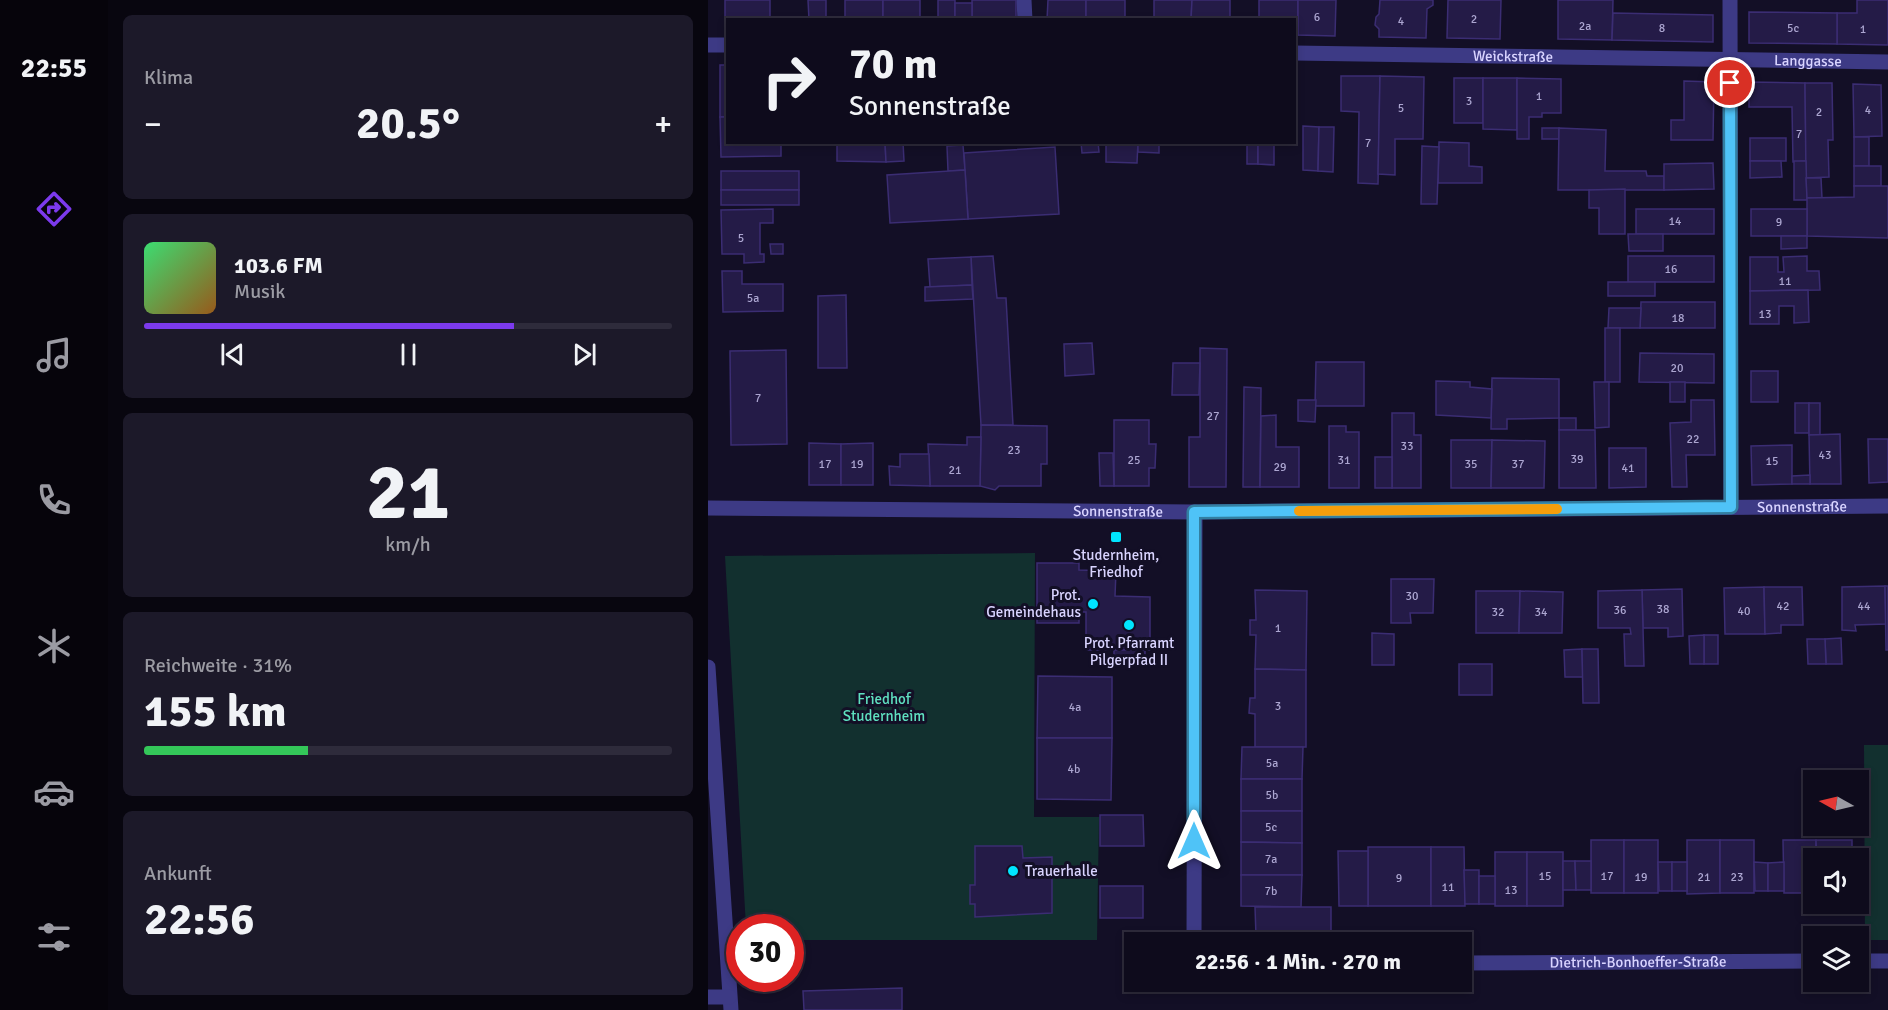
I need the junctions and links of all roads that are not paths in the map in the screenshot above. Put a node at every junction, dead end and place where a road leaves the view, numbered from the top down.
1 (1024, 0) edge
2 (1730, 0) edge
3 (1025, 18) edge
4 (708, 45) edge
5 (726, 45) edge
6 (1296, 53) edge
7 (1730, 59) junction
8 (1888, 62) edge
9 (1888, 506) edge
10 (1731, 507) junction
11 (708, 508) edge
12 (1194, 512) junction
13 (708, 667) edge
14 (1194, 932) edge
15 (1869, 961) edge
16 (1888, 961) edge
17 (1803, 962) edge
18 (1472, 963) edge
19 (708, 996) edge
20 (730, 1003) edge

1 - 3 street
2 - 7 street
4 - 5 street
6 - 7 street, Weickstraße
7 - 8 street, Langgasse
7 - 10 street
9 - 10 street, Sonnenstraße
10 - 12 street, Sonnenstraße
11 - 12 street, Sonnenstraße
12 - 14 street
13 - 20 street
15 - 16 street
17 - 18 street, Dietrich-Bonhoeffer-Straße
19 - 20 street

